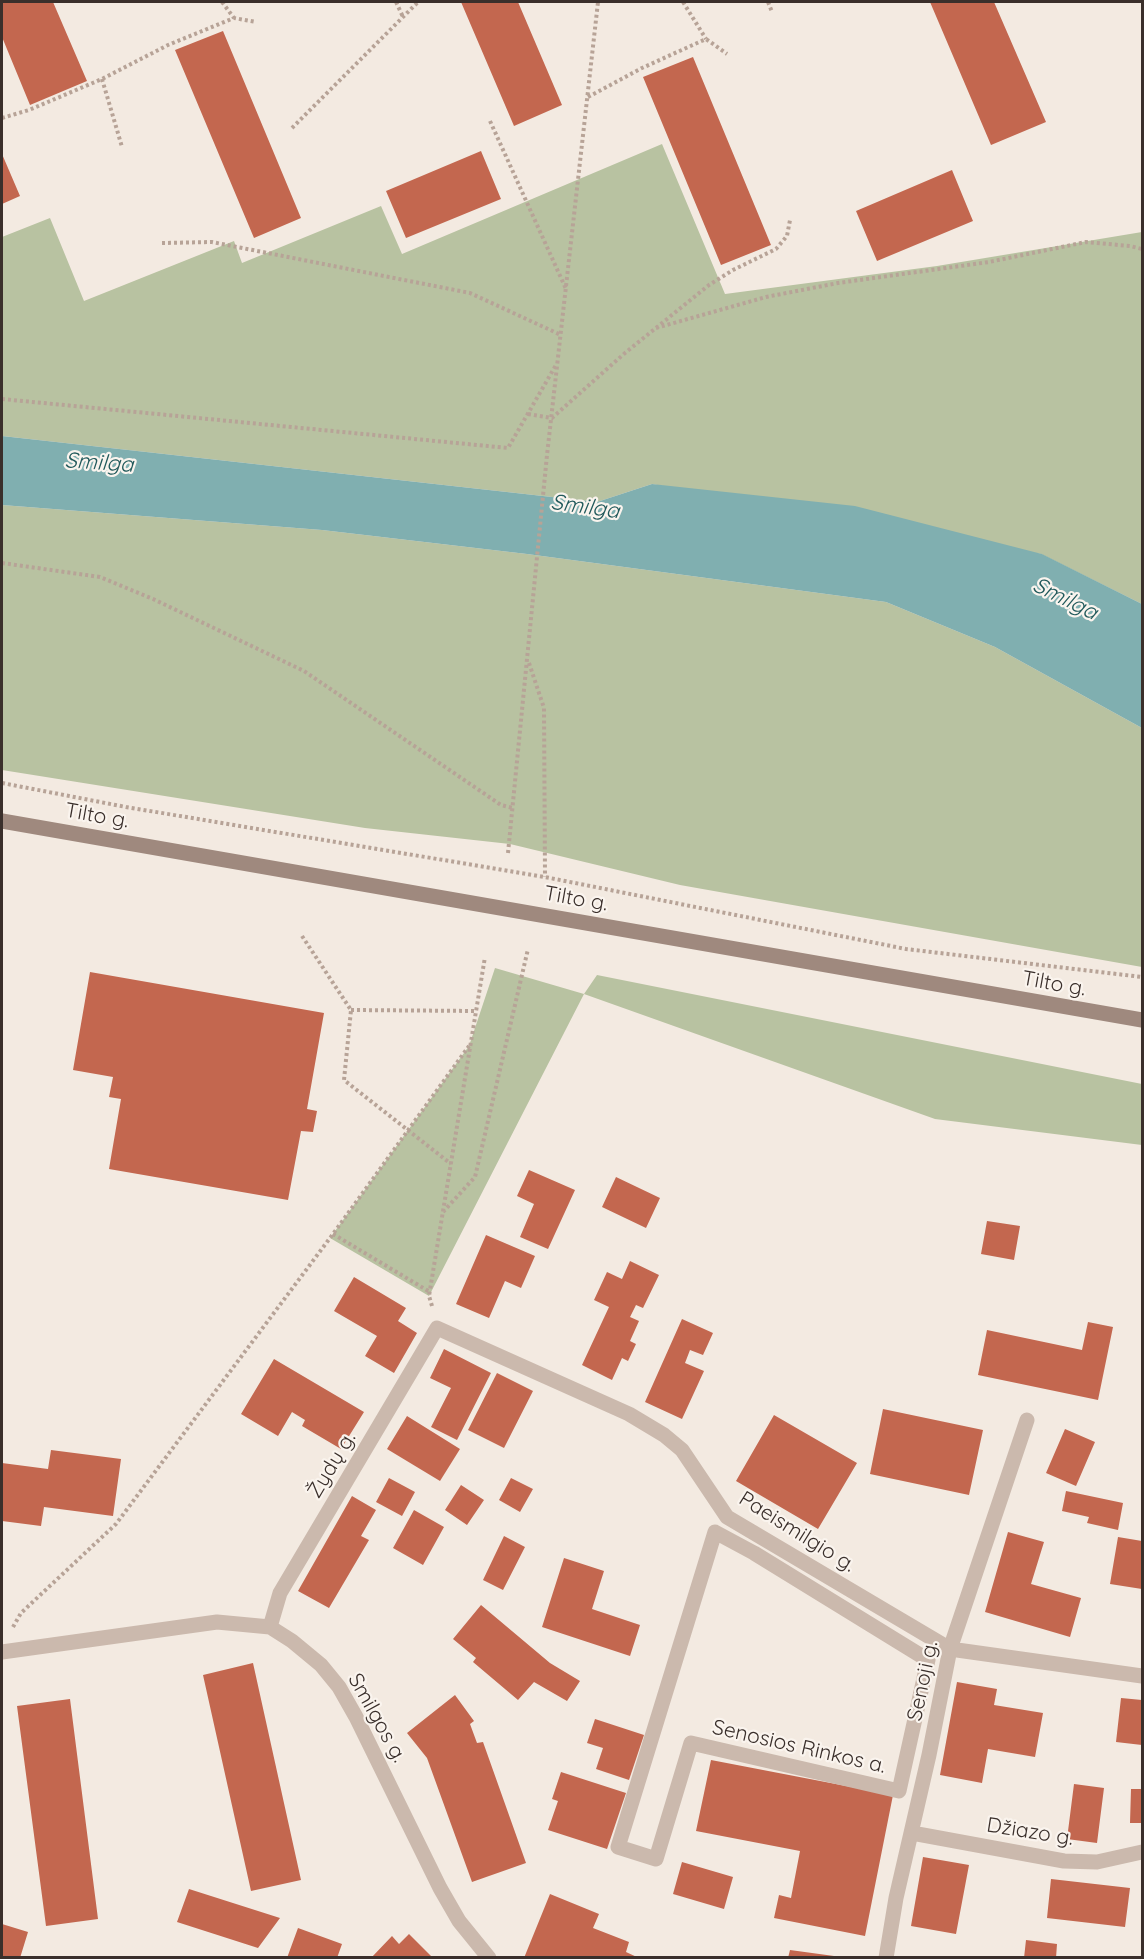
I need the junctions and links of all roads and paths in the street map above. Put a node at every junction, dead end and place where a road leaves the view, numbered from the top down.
1 (222, 2) edge
2 (396, 2) edge
3 (418, 2) edge
4 (598, 2) edge
5 (683, 2) edge
6 (768, 2) edge
7 (772, 12) dead end
8 (403, 17) junction
9 (234, 18) junction
10 (256, 22) dead end
11 (706, 39) junction
12 (727, 54) dead end
13 (102, 79) junction
14 (588, 98) junction
15 (2, 118) edge
16 (490, 121) dead end
17 (292, 128) dead end
18 (122, 147) dead end
19 (790, 220) dead end
20 (162, 243) dead end
21 (1143, 249) edge
22 (566, 290) junction
23 (656, 328) junction
24 (561, 335) junction
25 (558, 362) junction
26 (2, 399) edge
27 (528, 414) junction
28 (552, 418) junction
29 (2, 563) edge
30 (527, 659) junction
31 (2, 783) edge
32 (513, 808) junction
33 (2, 821) edge
34 (508, 853) dead end
35 (545, 877) junction
36 (302, 936) dead end
37 (528, 949) dead end
38 (485, 957) dead end
39 (1143, 977) edge
40 (351, 1011) junction
41 (476, 1011) junction
42 (1143, 1020) edge
43 (469, 1046) junction
44 (407, 1131) junction
45 (450, 1164) junction
46 (443, 1212) junction
47 (333, 1234) junction
48 (430, 1292) junction
49 (437, 1328) junction
50 (1027, 1420) dead end
51 (715, 1532) joint
52 (270, 1627) junction
53 (11, 1629) dead end
54 (950, 1649) junction
55 (2, 1652) edge
56 (1143, 1676) edge
57 (912, 1833) junction
58 (1143, 1852) edge
59 (489, 1958) edge
60 (886, 1958) edge

1 - 9 path
2 - 8 path
3 - 8 path
4 - 14 path
5 - 11 path
6 - 7 path
8 - 17 path
9 - 10 path
9 - 13 path
11 - 12 path
11 - 14 path
13 - 15 path
13 - 18 path
14 - 22 path
16 - 22 path
19 - 23 path
20 - 24 path
21 - 23 path
22 - 24 path
23 - 28 path
24 - 25 path
25 - 27 path
25 - 28 path
26 - 27 path
27 - 28 path
28 - 30 path
29 - 32 path
30 - 32 path
30 - 35 path
31 - 35 path
32 - 34 path
33 - 42 main road, Tilto g.
35 - 39 path
36 - 40 path
37 - 46 path
38 - 41 path
40 - 41 path
40 - 44 path
41 - 43 path
43 - 44 path
43 - 45 path
44 - 45 path
44 - 47 path
45 - 46 path
46 - 48 path
47 - 48 path
47 - 53 path
48 - 49 path
49 - 52 street, Žydų g.
49 - 54 street, Paeismilgio g.
50 - 54 street, Senoji g.
51 - 51 street, Senosios Rinkos a.
52 - 55 street, Smilgos g.
52 - 59 street, Smilgos g.
54 - 56 street, Paeismilgio g.
54 - 57 street, Senoji g.
57 - 58 street, Džiazo g.
57 - 60 street, Senoji g.

